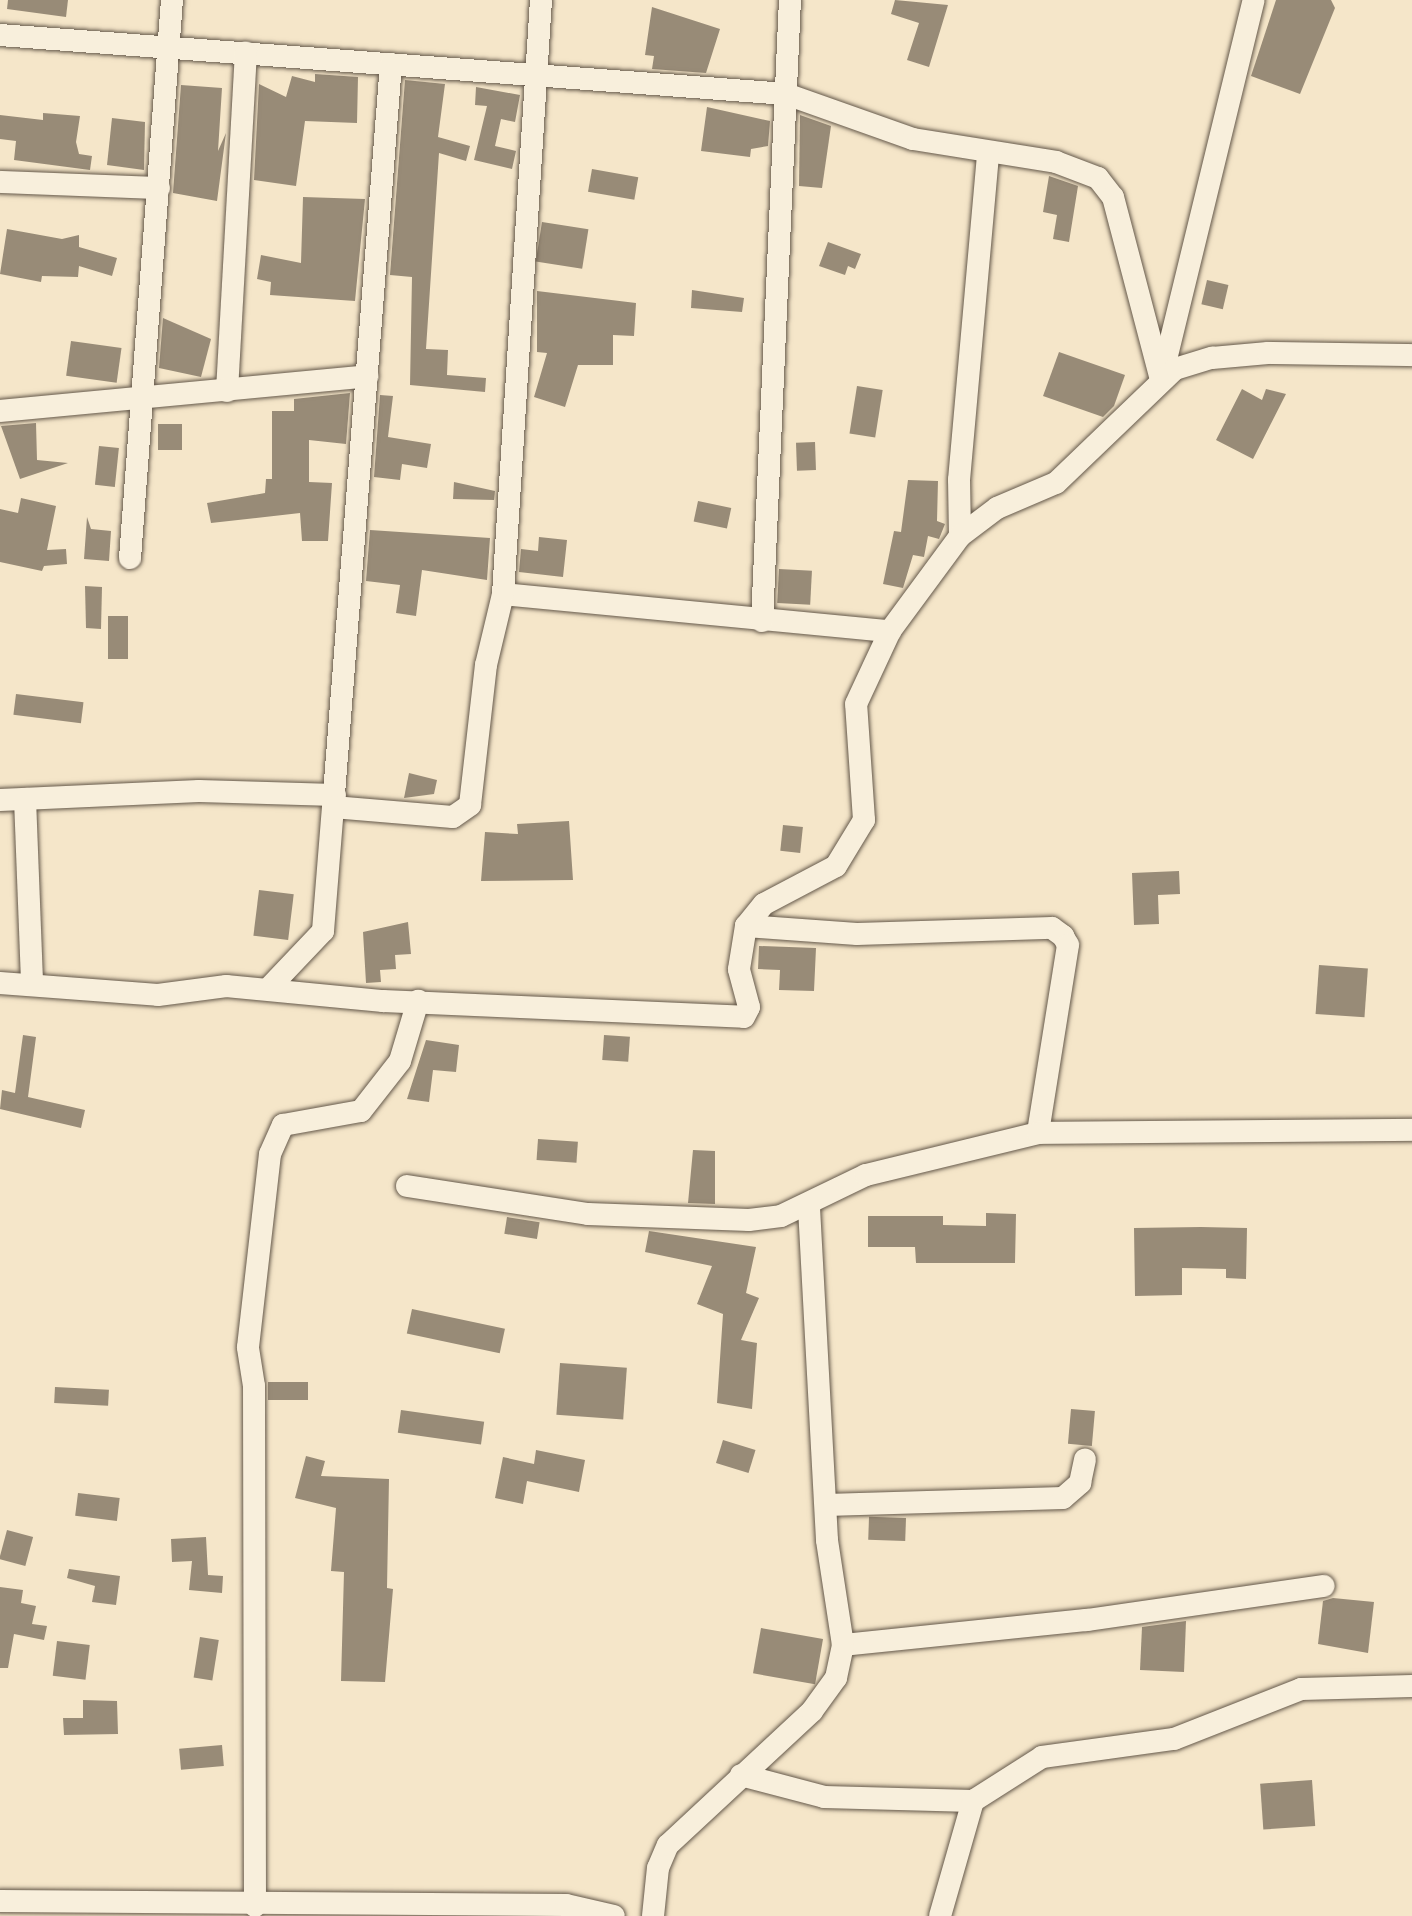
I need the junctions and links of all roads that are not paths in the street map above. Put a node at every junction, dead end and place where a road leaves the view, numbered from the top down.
1 (172, 0) edge
2 (541, 0) edge
3 (790, 0) edge
4 (1254, 0) edge
5 (0, 35) edge
6 (167, 48) junction
7 (246, 54) junction
8 (391, 64) junction
9 (538, 76) junction
10 (786, 94) junction
11 (988, 156) junction
12 (0, 182) edge
13 (159, 188) junction
14 (1412, 354) edge
15 (367, 376) junction
16 (1162, 380) junction
17 (227, 391) junction
18 (142, 400) junction
19 (0, 411) edge
20 (960, 536) junction
21 (130, 558) dead end
22 (503, 594) junction
23 (762, 620) junction
24 (890, 631) junction
25 (24, 799) junction
26 (0, 800) edge
27 (334, 801) junction
28 (746, 926) junction
29 (0, 982) edge
30 (32, 985) junction
31 (268, 989) junction
32 (418, 1001) junction
33 (1412, 1130) edge
34 (1038, 1133) junction
35 (406, 1186) dead end
36 (810, 1203) junction
37 (1085, 1460) dead end
38 (826, 1505) junction
39 (1324, 1586) dead end
40 (844, 1645) junction
41 (1412, 1686) edge
42 (741, 1775) junction
43 (974, 1801) junction
44 (0, 1901) edge
45 (255, 1906) junction
46 (108, 1910) edge
47 (467, 1912) edge
48 (614, 1916) edge
49 (653, 1916) edge
50 (940, 1916) edge

1 - 6 street
2 - 9 street
3 - 10 street
4 - 16 street
5 - 6 street
6 - 7 street
6 - 13 street
7 - 8 street
7 - 17 street
8 - 9 street
8 - 15 street
9 - 10 street
9 - 22 street
10 - 11 street
10 - 23 street
11 - 16 street
11 - 20 street
12 - 13 street
13 - 18 street
14 - 16 street
15 - 17 street
15 - 27 street
16 - 20 street
17 - 18 street
18 - 19 street
18 - 21 street
20 - 24 street
22 - 23 street
22 - 27 street
23 - 24 street
24 - 28 street
25 - 26 street
25 - 27 street
25 - 30 street
27 - 31 street
28 - 32 street
28 - 34 street
29 - 30 street
30 - 31 street
31 - 32 street
32 - 45 street
33 - 34 street
34 - 36 street
35 - 36 street
36 - 38 street
37 - 38 street
38 - 40 street
39 - 40 street
40 - 42 street
41 - 43 street
42 - 43 street
42 - 49 street
43 - 50 street
44 - 46 street
45 - 46 street
45 - 47 street
47 - 48 street

